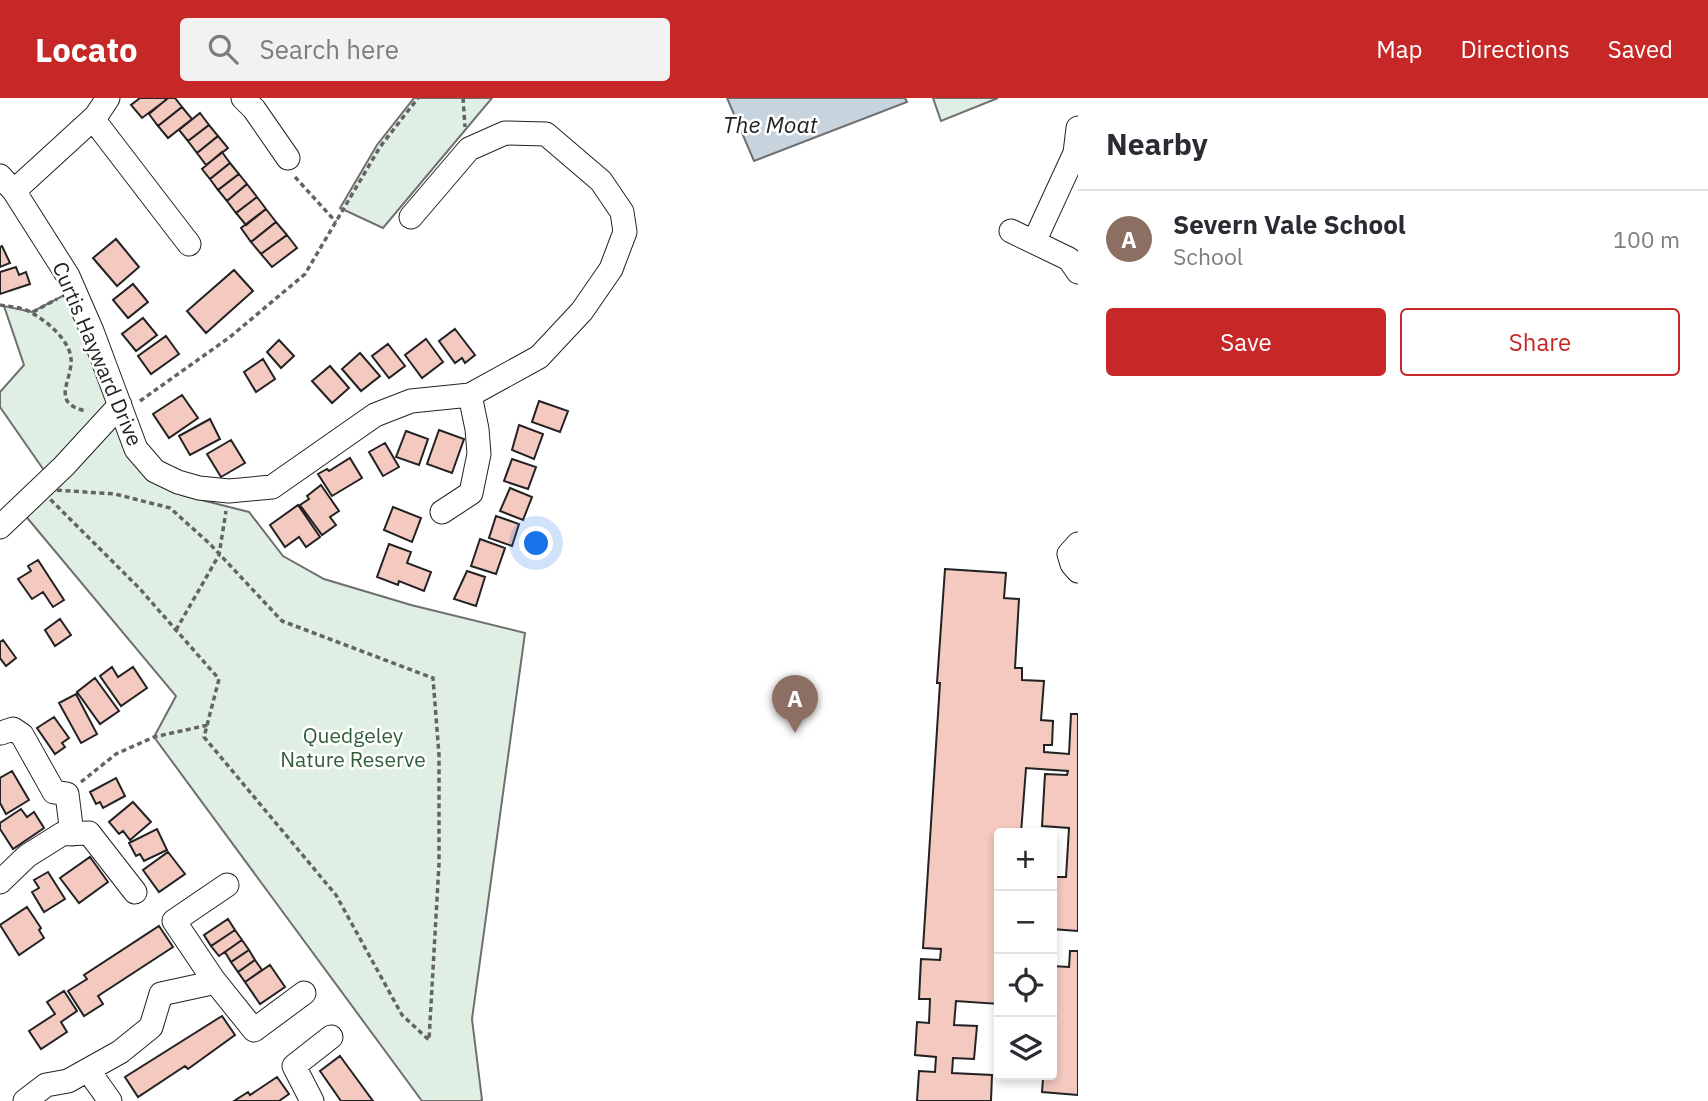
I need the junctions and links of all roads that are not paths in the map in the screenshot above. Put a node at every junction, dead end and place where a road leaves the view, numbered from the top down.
1 (108, 98) edge
2 (243, 98) edge
3 (93, 119) junction
4 (1078, 128) edge
5 (288, 158) road end
6 (7, 184) edge
7 (411, 217) dead end
8 (1011, 231) dead end
9 (1034, 242) junction
10 (189, 244) dead end
11 (1074, 265) edge
12 (470, 395) junction
13 (117, 397) junction
14 (442, 512) dead end
15 (0, 527) edge
16 (1078, 544) edge
17 (1078, 570) edge
18 (1, 733) edge
19 (81, 833) junction
20 (0, 882) edge
21 (227, 885) dead end
22 (135, 892) dead end
23 (210, 982) junction
24 (304, 993) dead end
25 (331, 1037) dead end
26 (88, 1070) junction
27 (24, 1101) edge
28 (110, 1101) edge
29 (312, 1101) edge

1 - 3 street
2 - 5 street
3 - 6 street
3 - 10 street
4 - 9 street
6 - 13 street, Curtis Hayward Drive
7 - 12 street, Curtis Hayward Drive
8 - 9 street
9 - 11 street
12 - 13 street, Curtis Hayward Drive
12 - 14 street
13 - 15 street
16 - 17 street
18 - 19 street
19 - 20 street
19 - 22 street
21 - 23 street
23 - 24 street
23 - 26 street
25 - 29 street
26 - 27 street
26 - 28 street

